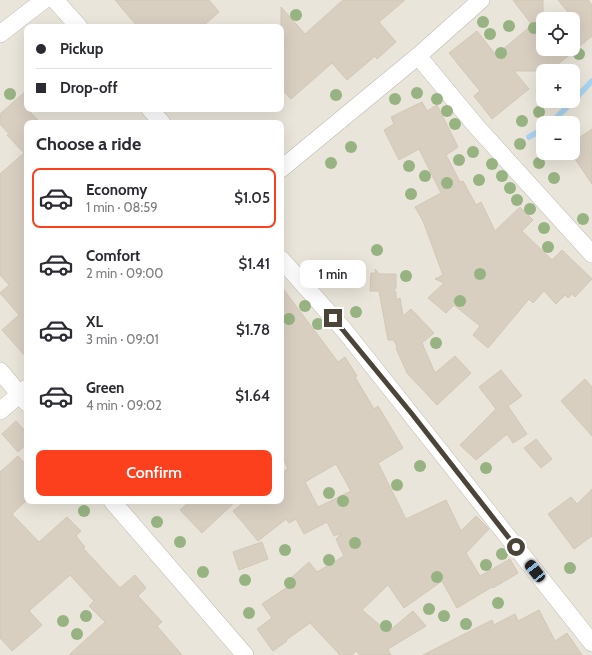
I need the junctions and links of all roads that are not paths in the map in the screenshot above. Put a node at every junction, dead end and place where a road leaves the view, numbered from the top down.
1 (44, 0) edge
2 (55, 0) edge
3 (481, 0) edge
4 (76, 24) edge
5 (0, 34) edge
6 (418, 56) junction
7 (153, 112) edge
8 (159, 120) edge
9 (284, 167) edge
10 (592, 254) edge
11 (284, 262) edge
12 (0, 371) edge
13 (24, 394) edge
14 (24, 396) edge
15 (0, 411) edge
16 (115, 504) edge
17 (592, 643) edge
18 (245, 655) edge

1 - 5 street
2 - 4 street
3 - 6 street
6 - 9 street
6 - 10 street
7 - 8 street
11 - 17 street
12 - 13 street
14 - 15 street
16 - 18 street

